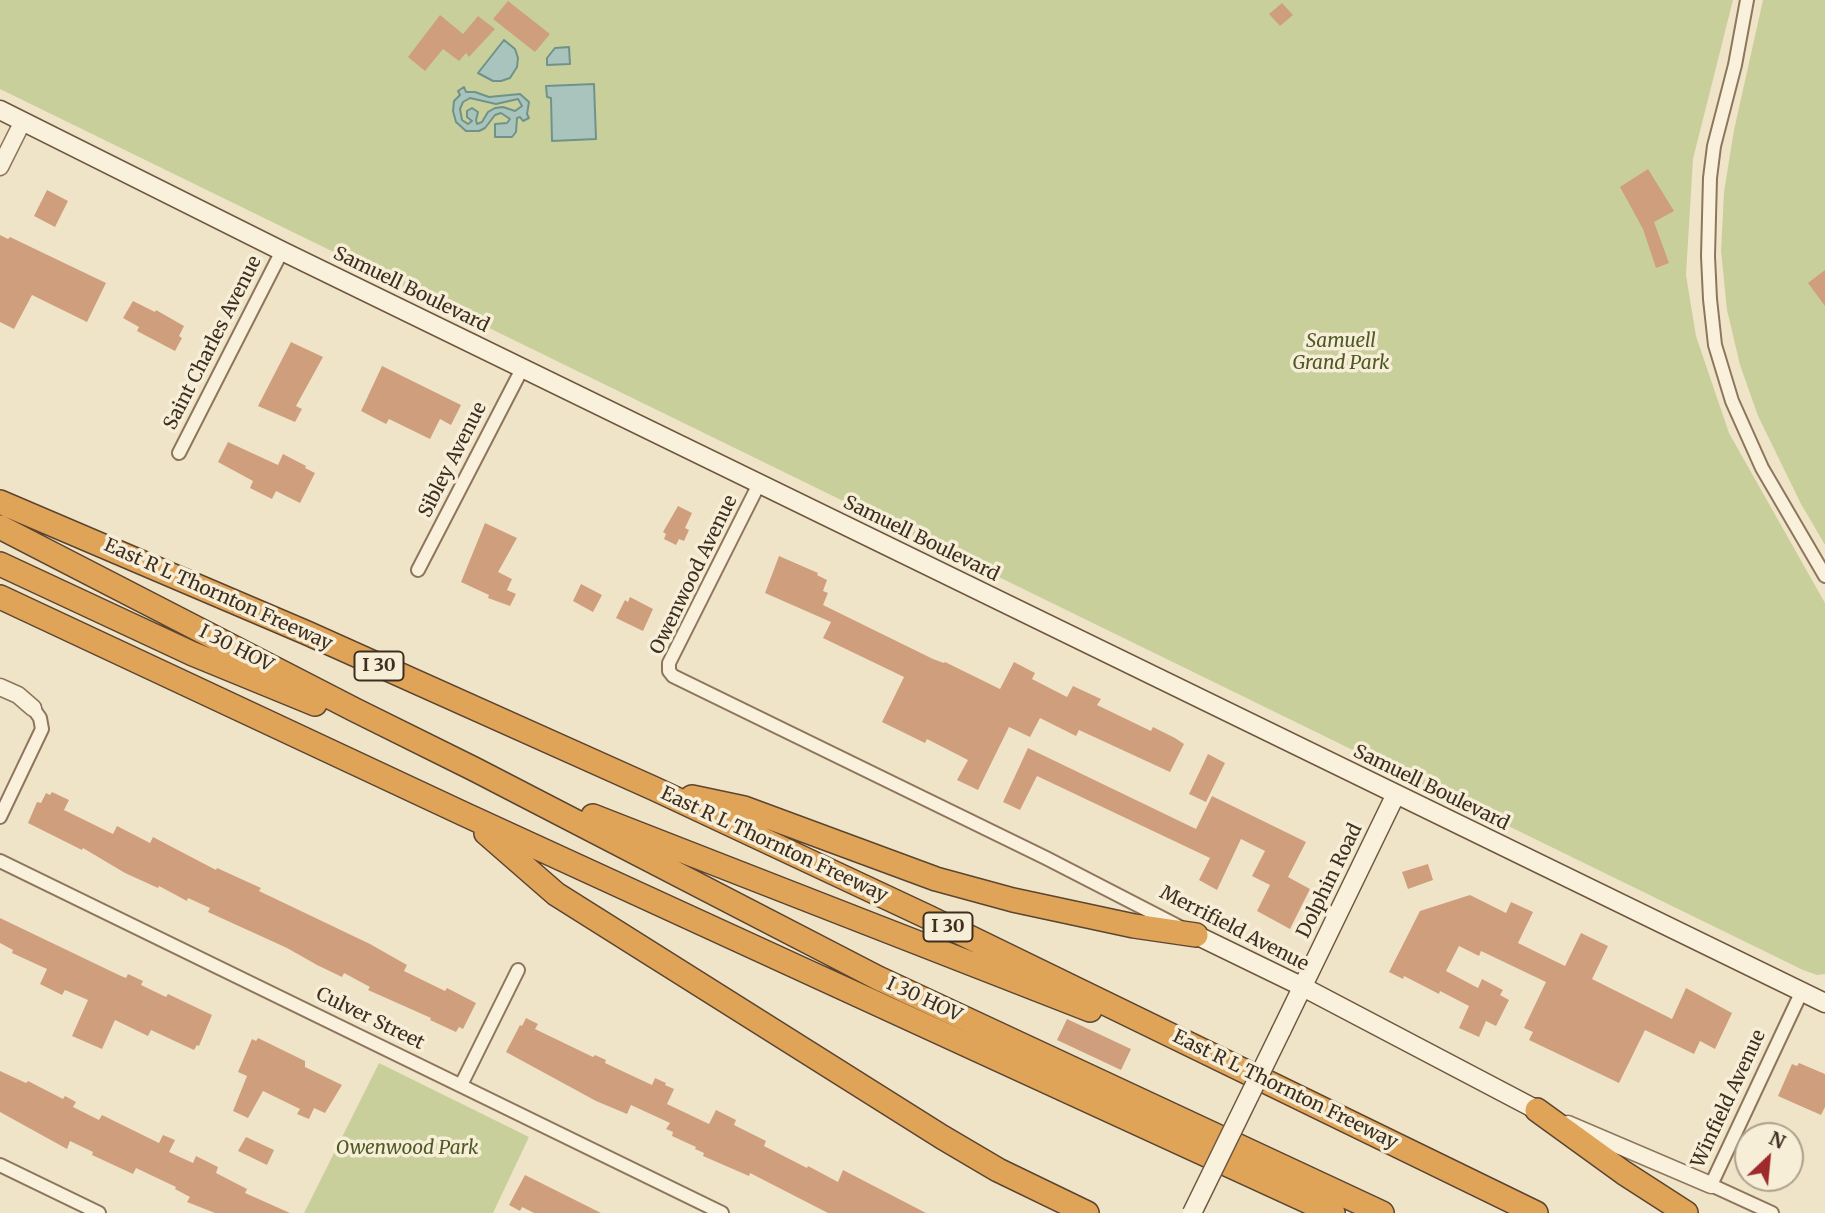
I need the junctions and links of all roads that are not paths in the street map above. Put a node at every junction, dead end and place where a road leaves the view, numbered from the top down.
1 (1747, 0) edge
2 (0, 110) edge
3 (23, 121) junction
4 (0, 167) edge
5 (282, 251) junction
6 (523, 367) junction
7 (179, 453) dead end
8 (759, 484) junction
9 (0, 487) edge
10 (0, 502) edge
11 (0, 527) edge
12 (103, 545) junction
13 (0, 564) edge
14 (418, 570) dead end
15 (1825, 576) edge
16 (0, 597) edge
17 (678, 680) joint
18 (0, 687) edge
19 (33, 708) joint
20 (474, 769) junction
21 (654, 789) junction
22 (1396, 794) junction
23 (466, 815) junction
24 (0, 817) edge
25 (0, 861) edge
26 (1196, 935) junction
27 (517, 970) dead end
28 (1303, 987) junction
29 (1802, 991) junction
30 (1825, 1003) edge
31 (993, 1058) junction
32 (1240, 1067) junction
33 (461, 1085) junction
34 (1537, 1110) junction
35 (0, 1165) edge
36 (1711, 1185) junction
37 (100, 1213) edge
38 (722, 1213) edge
39 (1087, 1213) edge
40 (1192, 1213) edge
41 (1333, 1213) edge
42 (1382, 1213) edge
43 (1536, 1213) edge
44 (1686, 1213) edge
45 (1772, 1213) edge

1 - 15 street
2 - 3 main road, Samuell Boulevard
3 - 4 street
3 - 5 main road, Samuell Boulevard
5 - 6 main road, Samuell Boulevard
5 - 7 street, Saint Charles Avenue
6 - 8 main road, Samuell Boulevard
6 - 14 street, Sibley Avenue
8 - 17 street, Owenwood Avenue
8 - 22 main road, Samuell Boulevard
9 - 12 highway
10 - 12 highway, East R L Thornton Freeway / I 30
11 - 20 highway, I 30 HOV
12 - 21 highway, East R L Thornton Freeway / I 30
13 - 20 highway, I 30 HOV
16 - 23 highway
17 - 26 street, Merrifield Avenue
18 - 19 street
19 - 24 street
20 - 31 highway
20 - 32 highway
20 - 42 highway, I 30 HOV
21 - 26 highway
21 - 32 highway, East R L Thornton Freeway / I 30
22 - 28 main road, Dolphin Road
22 - 29 main road, Samuell Boulevard
23 - 31 highway
23 - 39 highway
25 - 33 street, Culver Street
26 - 28 main road, Merrifield Avenue
27 - 33 street
28 - 34 main road, Merrifield Avenue
28 - 40 main road, Dolphin Road, bridge
29 - 30 main road, Samuell Boulevard
29 - 36 street, Winfield Avenue
31 - 41 highway
32 - 43 highway, East R L Thornton Freeway / I 30
33 - 38 street, Culver Street
34 - 36 street, Merrifield Avenue
34 - 44 highway
35 - 37 street
36 - 45 street, Merrifield Avenue

